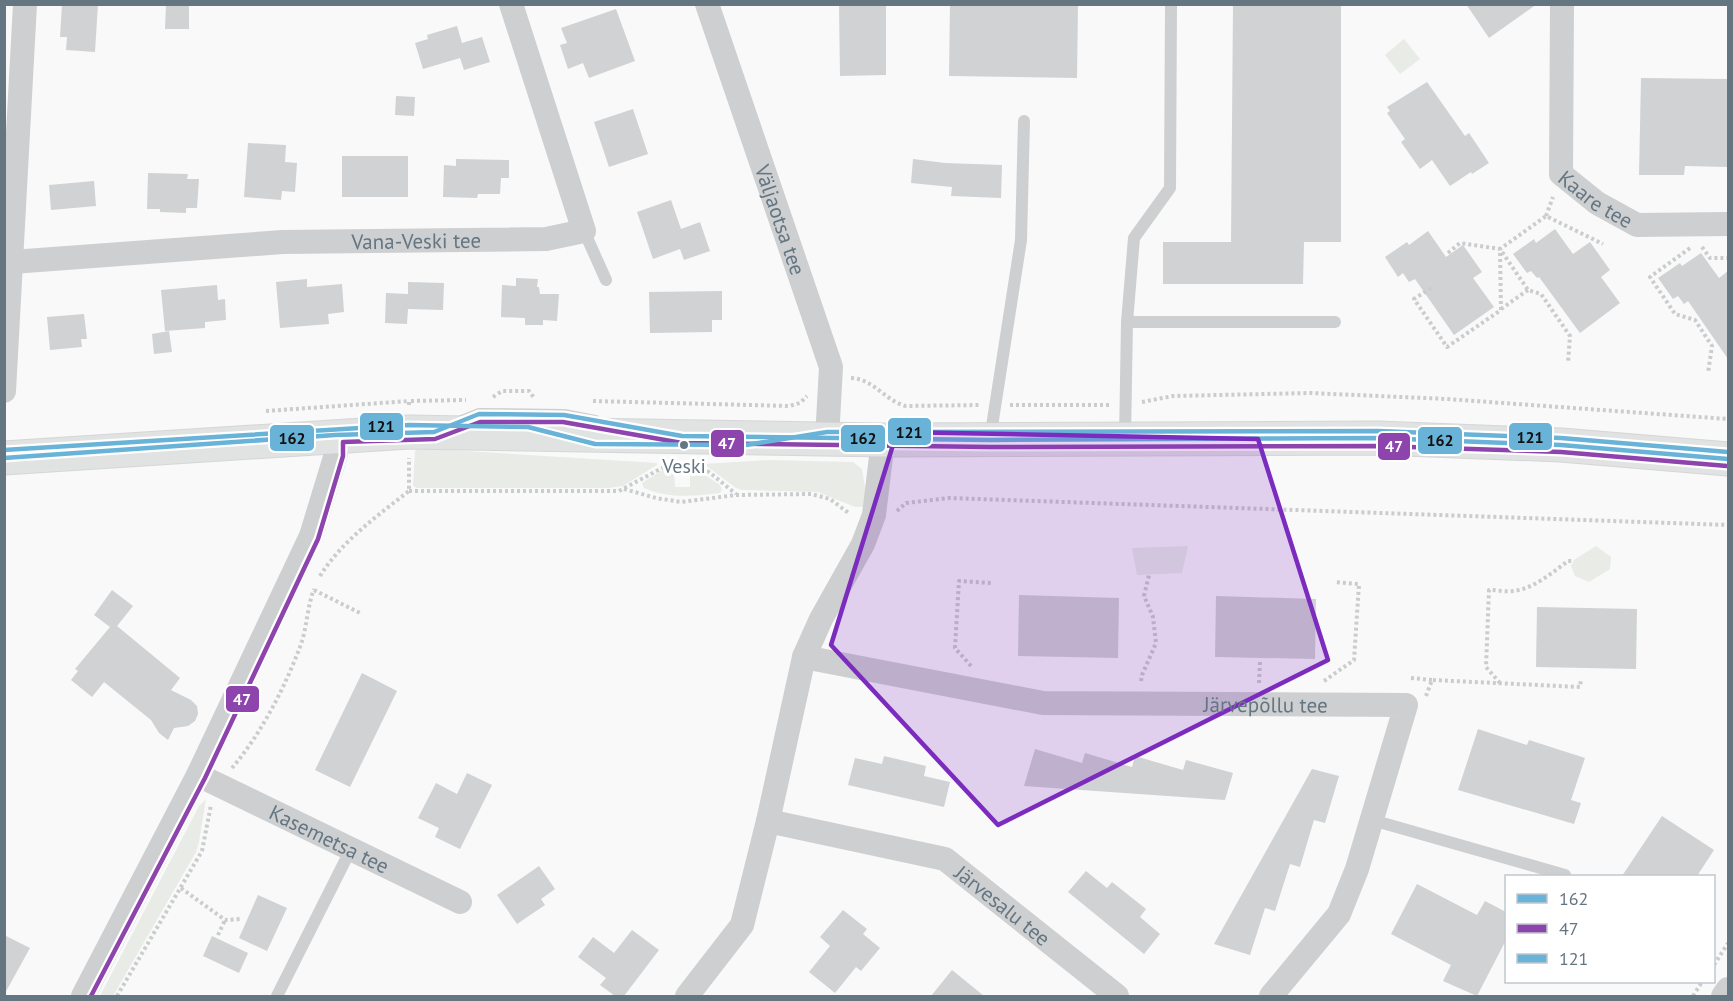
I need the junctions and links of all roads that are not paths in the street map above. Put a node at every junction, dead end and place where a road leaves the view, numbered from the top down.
1 (25, 4) edge
2 (511, 4) edge
3 (707, 4) edge
4 (1171, 4) edge
5 (1562, 4) edge
6 (1024, 121) dead end
7 (1728, 224) edge
8 (584, 231) junction
9 (12, 262) junction
10 (606, 280) dead end
11 (1127, 322) junction
12 (1335, 322) dead end
13 (4, 391) edge
14 (434, 432) junction
15 (527, 434) junction
16 (335, 435) junction
17 (826, 439) junction
18 (883, 440) junction
19 (990, 440) junction
20 (1125, 440) junction
21 (682, 456) junction
22 (4, 458) edge
23 (1728, 459) edge
24 (804, 657) junction
25 (208, 779) junction
26 (1372, 819) junction
27 (768, 821) junction
28 (351, 849) junction
29 (1565, 875) dead end
30 (460, 902) dead end
31 (1728, 989) edge
32 (83, 996) edge
33 (277, 996) edge
34 (687, 996) edge
35 (1117, 996) edge
36 (1271, 996) edge
37 (1724, 996) edge

1 - 9 street
2 - 8 street
3 - 17 street, Väljaotsa tee
4 - 11 lane
5 - 7 street, Kaare tee
6 - 19 lane
8 - 9 street, Vana-Veski tee
8 - 10 lane
9 - 13 street
11 - 12 lane
11 - 20 lane
14 - 15 street
14 - 16 street
14 - 21 lane
15 - 17 lane
15 - 21 street
16 - 22 street
16 - 25 street
17 - 18 street
17 - 21 street
18 - 19 street
18 - 24 street
19 - 20 street
20 - 23 street
24 - 26 street, Järvepõllu tee
24 - 27 street
25 - 28 street, Kasemetsa tee
25 - 32 street
26 - 29 lane
26 - 36 street, Järvepõllu tee
27 - 34 street
27 - 35 street, Järvesalu tee
28 - 30 street, Kasemetsa tee
28 - 33 lane
31 - 37 street

